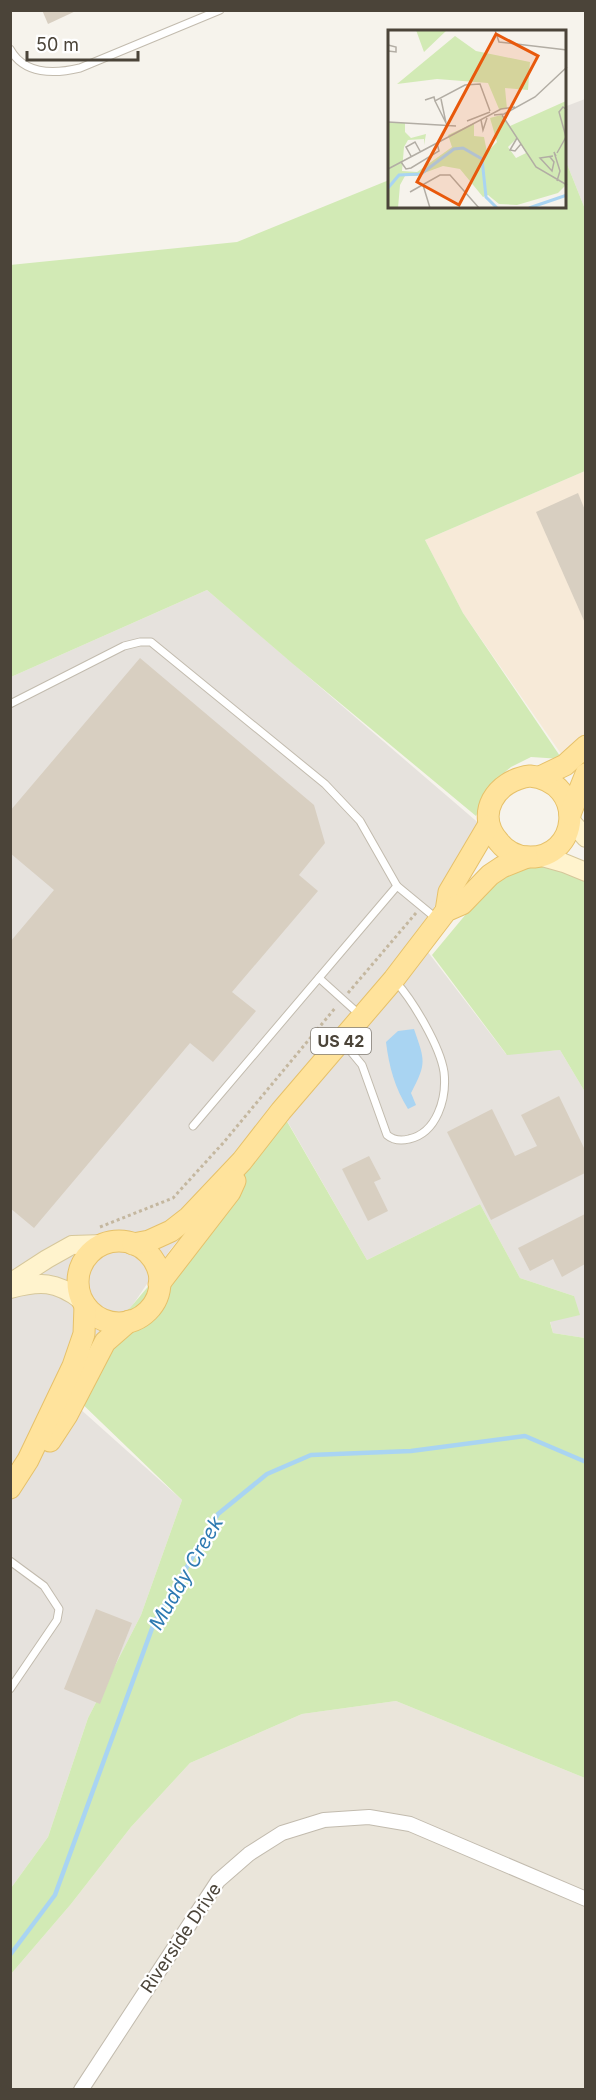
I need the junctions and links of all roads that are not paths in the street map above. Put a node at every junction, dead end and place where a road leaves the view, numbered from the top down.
1 (220, 10) edge
2 (10, 49) edge
3 (10, 704) edge
4 (585, 746) edge
5 (585, 774) edge
6 (540, 777) junction
7 (570, 817) junction
8 (488, 826) junction
9 (585, 838) edge
10 (533, 856) junction
11 (585, 872) edge
12 (397, 886) junction
13 (442, 916) junction
14 (319, 978) junction
15 (394, 979) junction
16 (362, 1016) junction
17 (342, 1040) junction
18 (193, 1126) dead end
19 (242, 1161) junction
20 (97, 1238) junction
21 (133, 1244) junction
22 (10, 1283) edge
23 (159, 1284) junction
24 (10, 1289) edge
25 (83, 1302) junction
26 (129, 1321) junction
27 (28, 1460) junction
28 (10, 1488) edge
29 (10, 1561) edge
30 (10, 1689) edge
31 (585, 1899) edge
32 (81, 2090) edge

1 - 2 lane
3 - 12 lane
4 - 6 main road, US 42
5 - 7 main road, US 42
6 - 7 main road
6 - 8 main road, US 42
7 - 9 main road
7 - 10 main road, US 42
8 - 10 main road
8 - 13 main road, US 42
10 - 11 main road
10 - 13 main road, US 42
12 - 13 lane
12 - 14 lane
13 - 15 main road, US 42
14 - 16 lane
14 - 18 lane
15 - 16 main road, US 42
15 - 17 lane
16 - 17 main road, US 42
17 - 19 main road, US 42
19 - 21 main road, US 42
19 - 23 main road, US 42
20 - 21 main road
20 - 22 main road
20 - 25 main road
21 - 23 main road
23 - 26 main road
24 - 25 main road
25 - 26 main road
25 - 27 main road
26 - 27 main road
27 - 28 main road
29 - 30 lane
31 - 32 street, Riverside Drive

